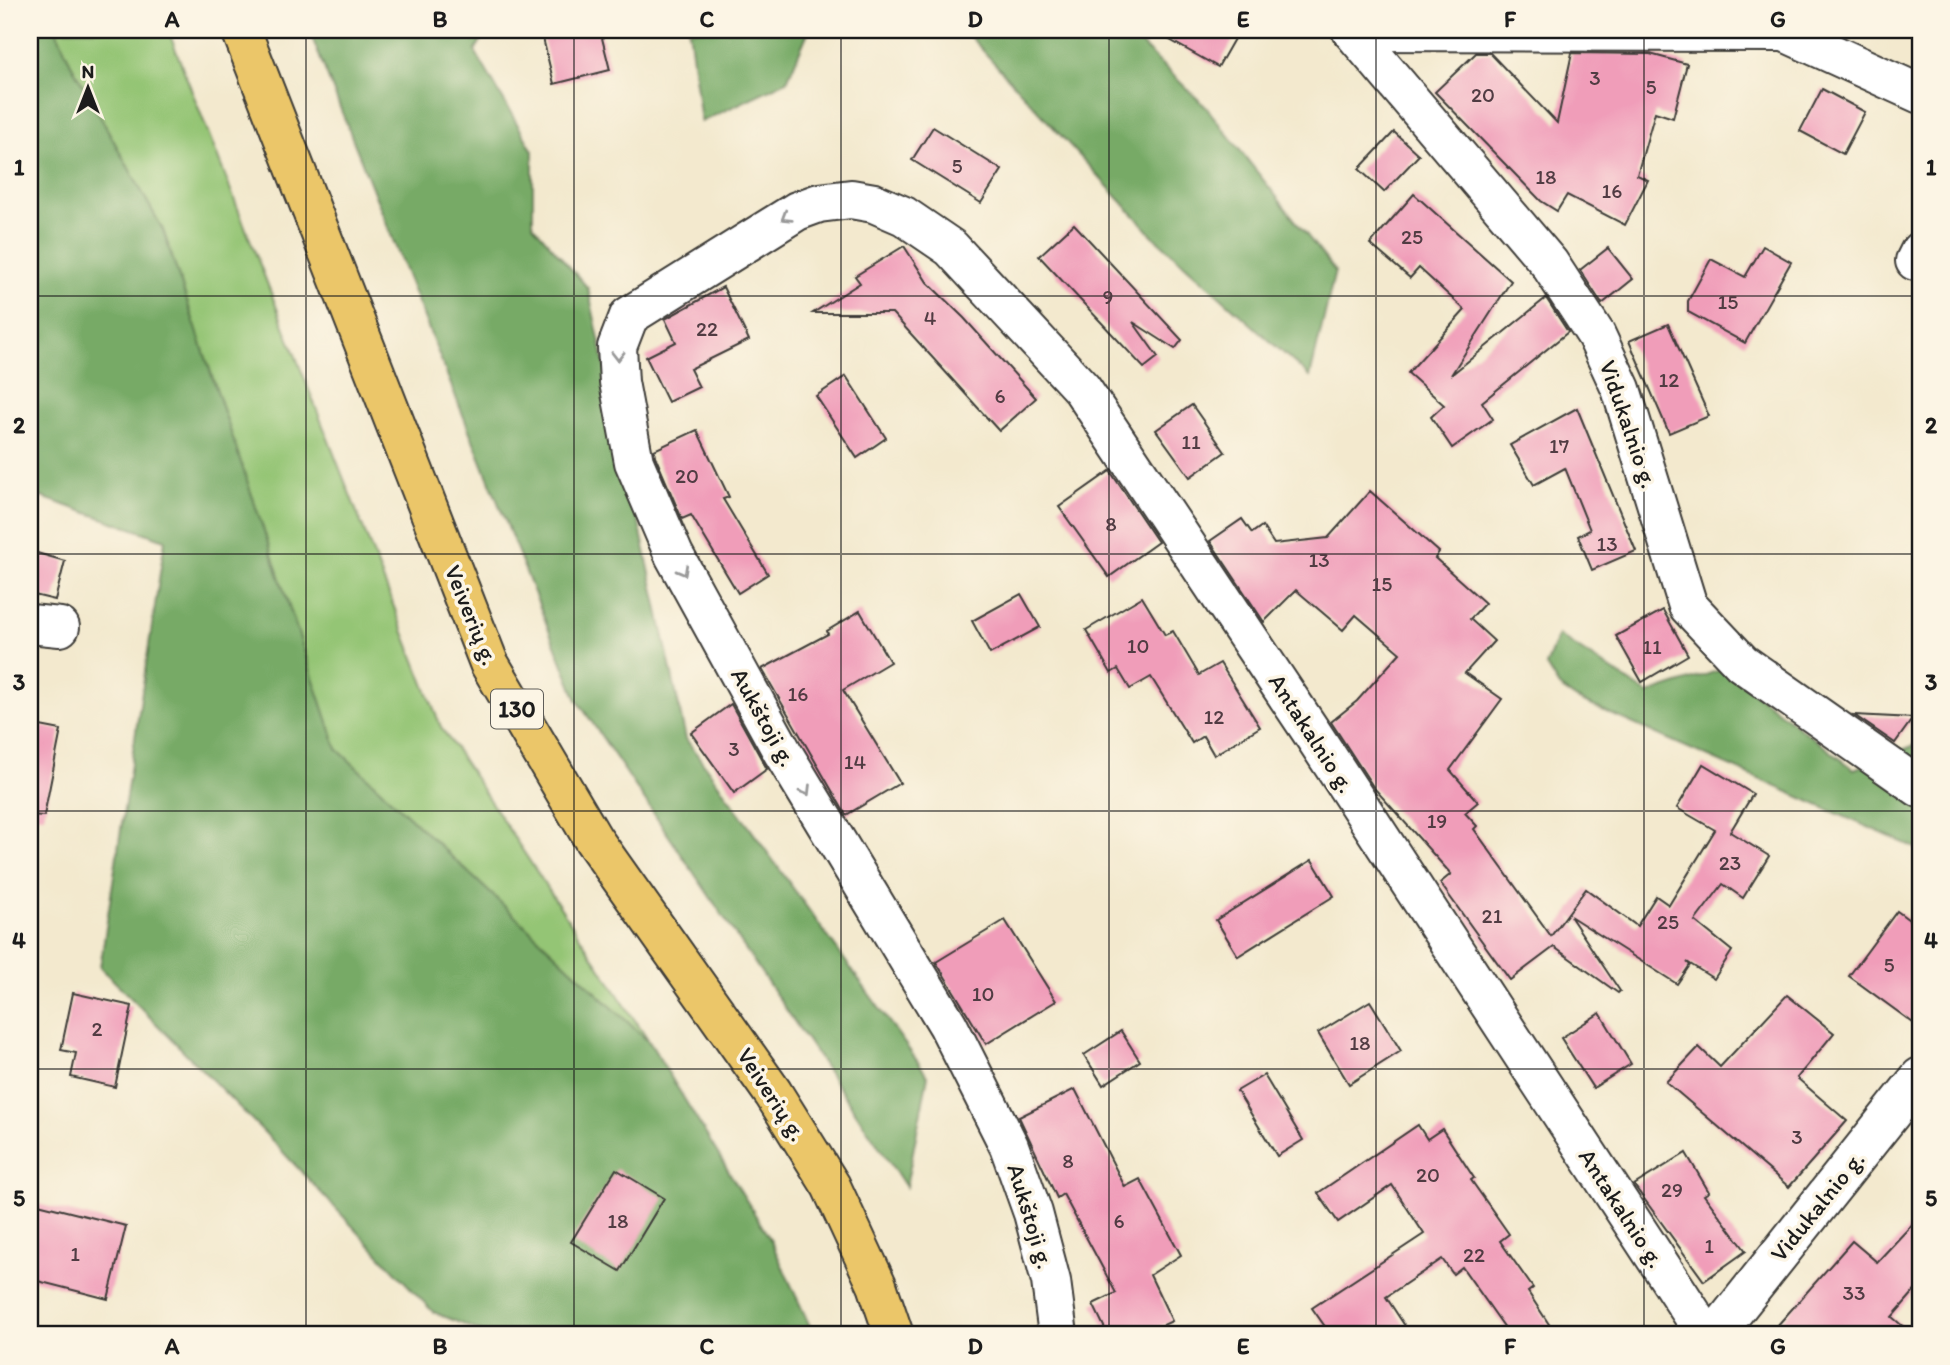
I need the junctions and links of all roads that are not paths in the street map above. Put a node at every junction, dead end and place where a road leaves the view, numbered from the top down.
1 (241, 30) edge
2 (1352, 30) edge
3 (1782, 31) edge
4 (1920, 94) edge
5 (851, 199) joint
6 (1920, 788) edge
7 (1920, 1077) edge
8 (894, 1335) edge
9 (1058, 1335) edge
10 (1706, 1335) edge
11 (1715, 1335) edge

1 - 8 main road, Veiverių g. / 130
2 - 3 street
2 - 6 street, Vidukalnio g.
3 - 4 street
5 -> 9 street, Aukštoji g.
5 - 10 street, Antakalnio g.
7 - 11 street, Vidukalnio g.

